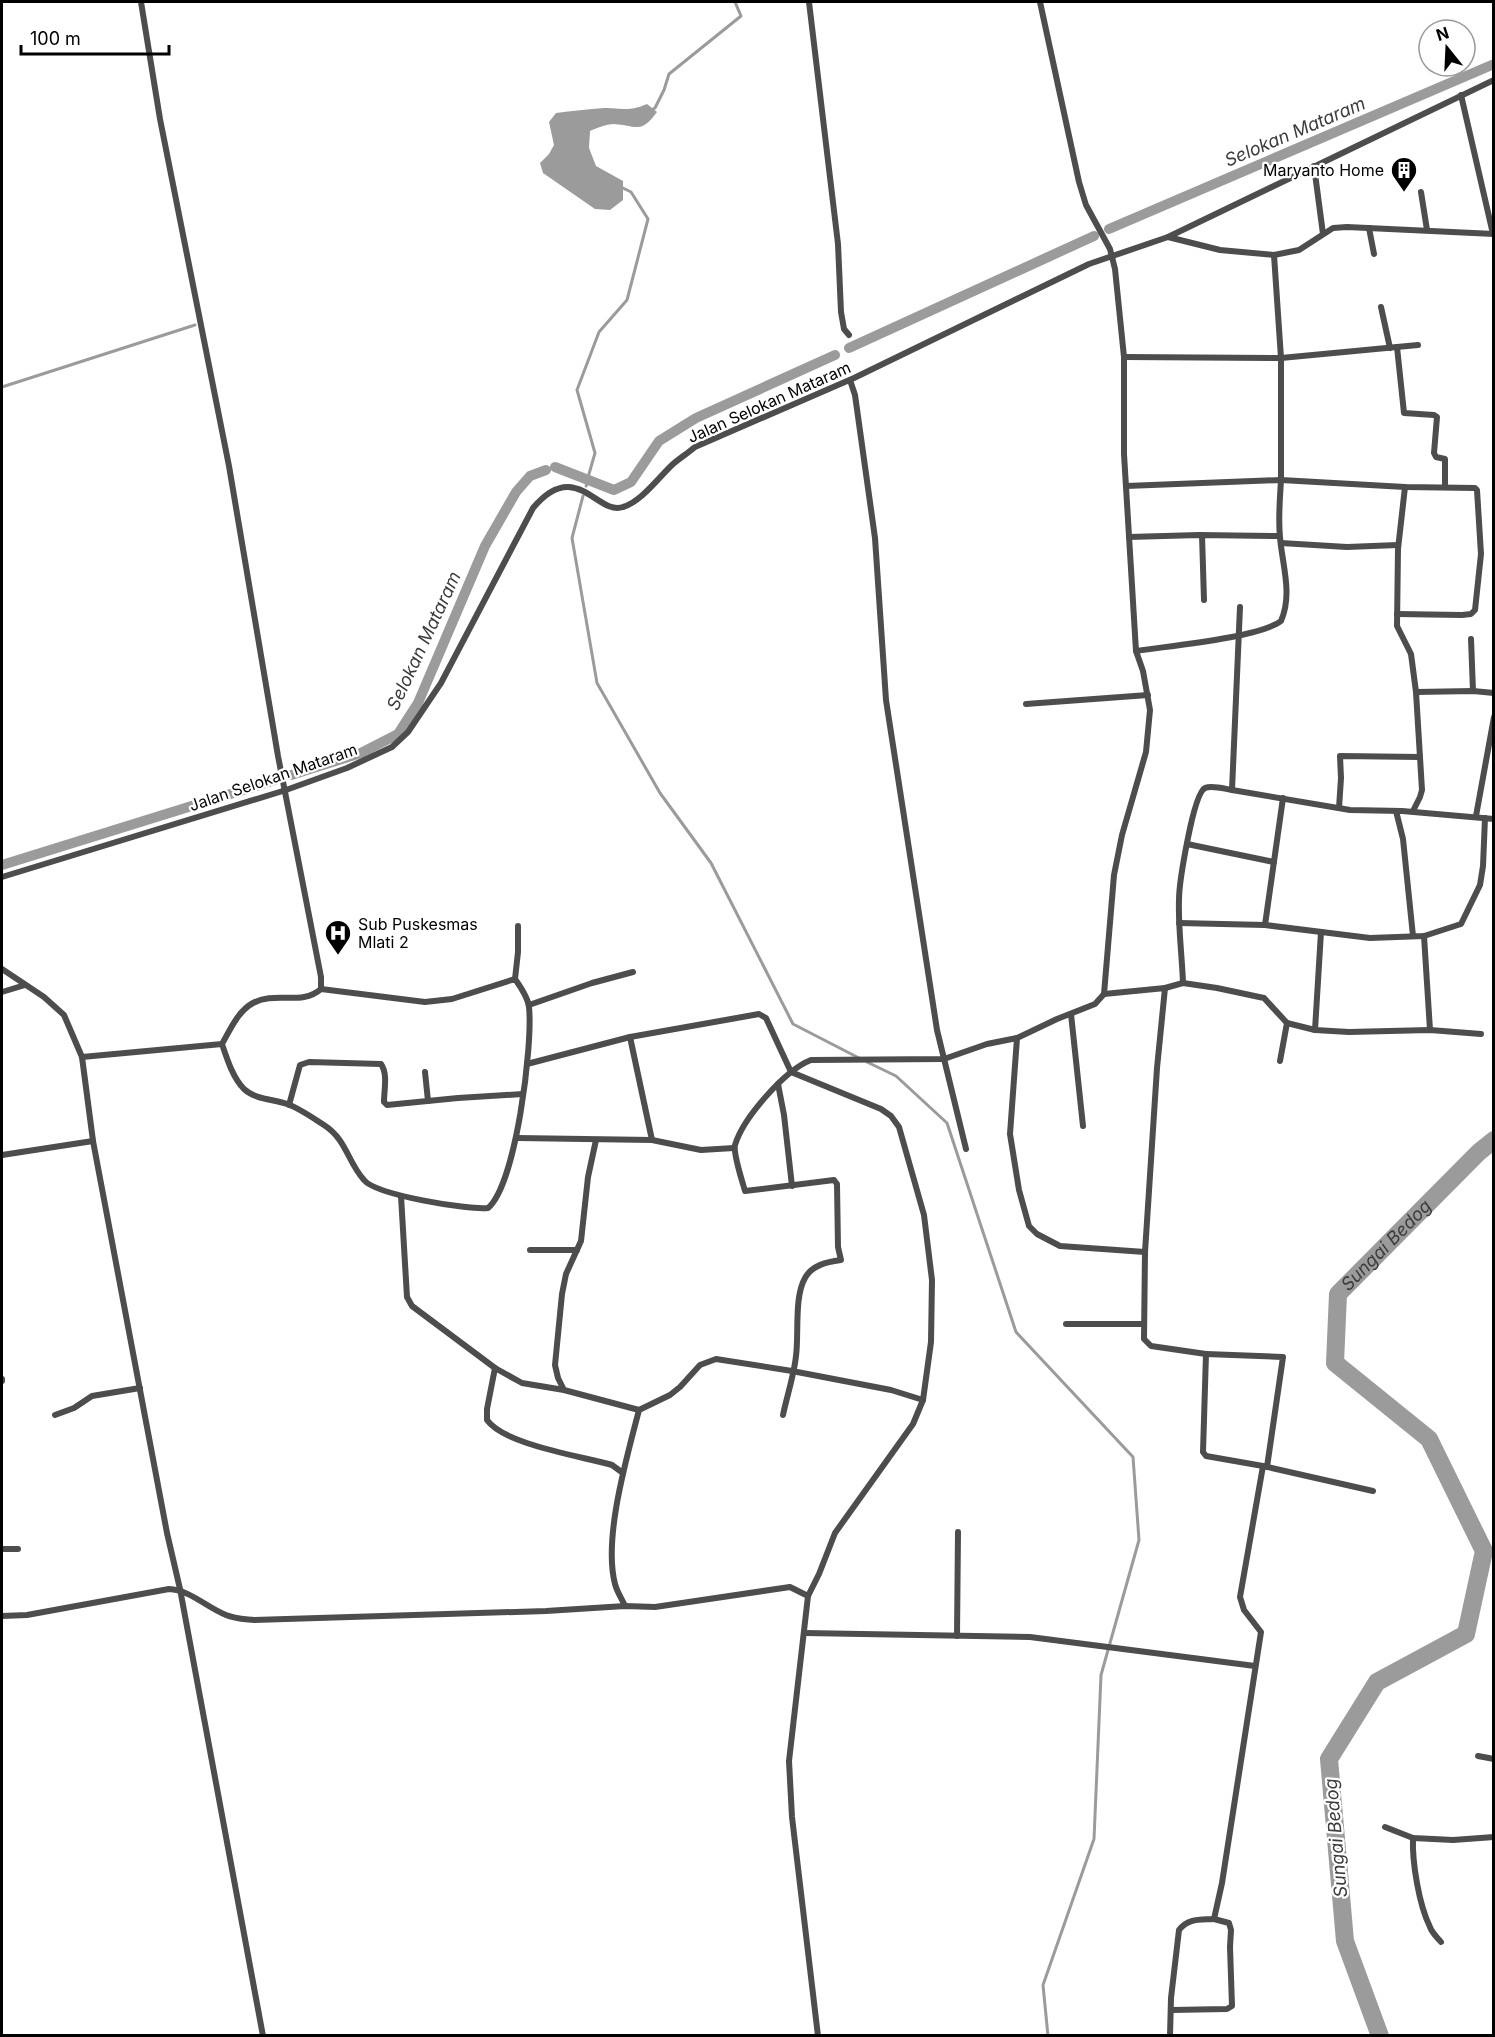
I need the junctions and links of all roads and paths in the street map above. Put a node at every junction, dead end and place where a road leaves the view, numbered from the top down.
1 (141, 2) edge
2 (809, 2) edge
3 (1040, 2) edge
4 (1494, 80) edge
5 (1461, 95) junction
6 (1314, 166) junction
7 (1421, 192) dead end
8 (1369, 228) junction
9 (1427, 231) junction
10 (1323, 234) junction
11 (1493, 234) edge
12 (1168, 237) junction
13 (1111, 252) junction
14 (1374, 254) dead end
15 (1274, 255) junction
16 (1381, 307) dead end
17 (849, 335) dead end
18 (1418, 345) dead end
19 (1393, 348) junction
20 (1124, 357) junction
21 (1281, 358) junction
22 (850, 380) junction
23 (1281, 480) junction
24 (1126, 486) junction
25 (1405, 487) junction
26 (1445, 488) junction
27 (1202, 536) junction
28 (1129, 537) junction
29 (1280, 540) junction
30 (1398, 545) junction
31 (1204, 600) dead end
32 (1240, 607) dead end
33 (1398, 614) junction
34 (1239, 635) junction
35 (1472, 639) dead end
36 (1136, 651) junction
37 (1473, 691) junction
38 (1416, 692) junction
39 (1494, 693) edge
40 (1148, 695) junction
41 (1026, 704) dead end
42 (1494, 717) edge
43 (1419, 756) junction
44 (286, 789) junction
45 (1233, 790) junction
46 (1283, 798) junction
47 (1339, 808) junction
48 (1396, 811) junction
49 (1413, 812) junction
50 (1476, 816) junction
51 (1485, 818) junction
52 (1494, 819) edge
53 (1187, 844) junction
54 (1274, 862) junction
55 (2, 877) edge
56 (1179, 923) junction
57 (1265, 925) junction
58 (518, 926) dead end
59 (1321, 932) junction
60 (1413, 936) junction
61 (1424, 936) junction
62 (2, 969) edge
63 (633, 972) dead end
64 (515, 979) junction
65 (1183, 983) junction
66 (25, 985) junction
67 (1165, 988) junction
68 (321, 989) junction
69 (2, 992) edge
70 (1104, 994) junction
71 (529, 1005) junction
72 (1071, 1014) junction
73 (1287, 1023) junction
74 (1315, 1030) junction
75 (1430, 1030) junction
76 (1481, 1034) dead end
77 (630, 1037) junction
78 (1017, 1038) junction
79 (222, 1044) junction
80 (82, 1058) junction
81 (944, 1059) junction
82 (1280, 1061) dead end
83 (527, 1064) junction
84 (425, 1072) dead end
85 (791, 1072) junction
86 (778, 1084) junction
87 (523, 1094) junction
88 (428, 1101) junction
89 (289, 1105) junction
90 (1083, 1125) dead end
91 (517, 1138) junction
92 (596, 1140) junction
93 (652, 1140) junction
94 (93, 1142) junction
95 (734, 1148) junction
96 (966, 1149) dead end
97 (2, 1155) edge
98 (792, 1186) junction
99 (401, 1196) junction
100 (530, 1250) dead end
101 (578, 1250) junction
102 (1145, 1252) junction
103 (1066, 1324) dead end
104 (1144, 1324) junction
105 (1206, 1354) junction
106 (495, 1368) junction
107 (792, 1371) junction
108 (140, 1388) junction
109 (564, 1390) junction
110 (923, 1400) junction
111 (639, 1410) junction
112 (55, 1415) dead end
113 (783, 1415) dead end
114 (1265, 1467) junction
115 (623, 1473) junction
116 (1373, 1491) dead end
117 (958, 1532) dead end
118 (2, 1549) edge
119 (18, 1549) dead end
120 (180, 1589) junction
121 (808, 1596) junction
122 (625, 1606) junction
123 (2, 1616) edge
124 (805, 1633) junction
125 (957, 1636) junction
126 (1255, 1666) junction
127 (1478, 1756) dead end
128 (1494, 1759) edge
129 (1385, 1827) dead end
130 (1494, 1837) edge
131 (1413, 1838) junction
132 (1214, 1919) junction
133 (1441, 1942) dead end
134 (1172, 2010) junction
135 (262, 2036) edge
136 (818, 2036) edge
137 (1170, 2036) edge

1 - 44 street
2 - 17 street
3 - 13 street
4 - 5 street, Jalan Selokan Mataram
5 - 6 street, Jalan Selokan Mataram
5 - 11 street
6 - 10 street
6 - 12 street, Jalan Selokan Mataram
7 - 9 street
8 - 9 street
8 - 10 street
8 - 14 street
9 - 11 street
10 - 15 street
12 - 13 street, Jalan Selokan Mataram
12 - 15 street
13 - 20 street
13 - 22 street, Jalan Selokan Mataram
15 - 21 street
16 - 19 street
18 - 19 street
19 - 21 street
19 - 26 street
20 - 21 street
20 - 24 street
21 - 23 street
22 - 44 street, Jalan Selokan Mataram
22 - 81 street
23 - 24 street
23 - 25 street
23 - 29 street
24 - 28 street
25 - 26 street
25 - 30 street
26 - 33 street
27 - 28 street
27 - 29 street
27 - 31 street
28 - 36 street
29 - 30 street
29 - 34 street
30 - 33 street
32 - 34 street
33 - 38 street
34 - 36 street
34 - 45 street
35 - 37 street
36 - 40 street
37 - 38 street
37 - 39 street
38 - 43 street
40 - 41 street
40 - 70 street
42 - 50 street
43 - 47 street
43 - 49 street
44 - 55 street, Jalan Selokan Mataram
44 - 68 street
45 - 46 street
45 - 53 street
46 - 47 street
46 - 54 street
47 - 48 street
48 - 49 street
48 - 60 street
49 - 50 street
50 - 51 street
51 - 52 street
51 - 61 street
53 - 54 street
53 - 56 street
54 - 57 street
56 - 57 street
56 - 65 street
57 - 59 street
58 - 64 street
59 - 60 street
59 - 74 street
60 - 61 street
61 - 75 street
62 - 66 street
63 - 71 street
64 - 68 street
64 - 71 street
65 - 67 street
65 - 73 street
66 - 69 street
66 - 80 street
67 - 70 street
67 - 102 street
68 - 79 street
70 - 72 street
71 - 83 street
72 - 78 street
72 - 90 street
73 - 74 street
73 - 82 street
74 - 75 street
75 - 76 street
77 - 83 street
77 - 85 street
77 - 93 street
78 - 81 street
78 - 102 street
79 - 80 street
79 - 89 street
80 - 94 street
81 - 85 street
81 - 96 street
83 - 87 street
84 - 88 street
85 - 86 street
85 - 110 street
86 - 95 street
86 - 98 street
87 - 88 street
87 - 91 street
88 - 89 street
89 - 99 street
91 - 92 street
91 - 99 street
92 - 93 street
92 - 101 street
93 - 95 street
94 - 97 street
94 - 108 street
95 - 98 street
98 - 107 street
99 - 106 street
100 - 101 street
101 - 109 street
102 - 104 street
103 - 104 street
104 - 105 street
105 - 114 street
105 - 114 street
106 - 109 street
106 - 115 street
107 - 110 street
107 - 111 street
107 - 113 street
108 - 112 street
108 - 120 street
109 - 111 street
110 - 121 street
111 - 115 street
114 - 116 street
114 - 126 street
115 - 122 street
117 - 125 street
118 - 119 street
120 - 122 street
120 - 123 street
120 - 135 street
121 - 122 street
121 - 124 street
124 - 125 street
124 - 136 street
125 - 126 street
126 - 132 street
127 - 128 street
129 - 131 street
130 - 131 street
131 - 133 street
132 - 134 street
132 - 134 street
134 - 137 street

